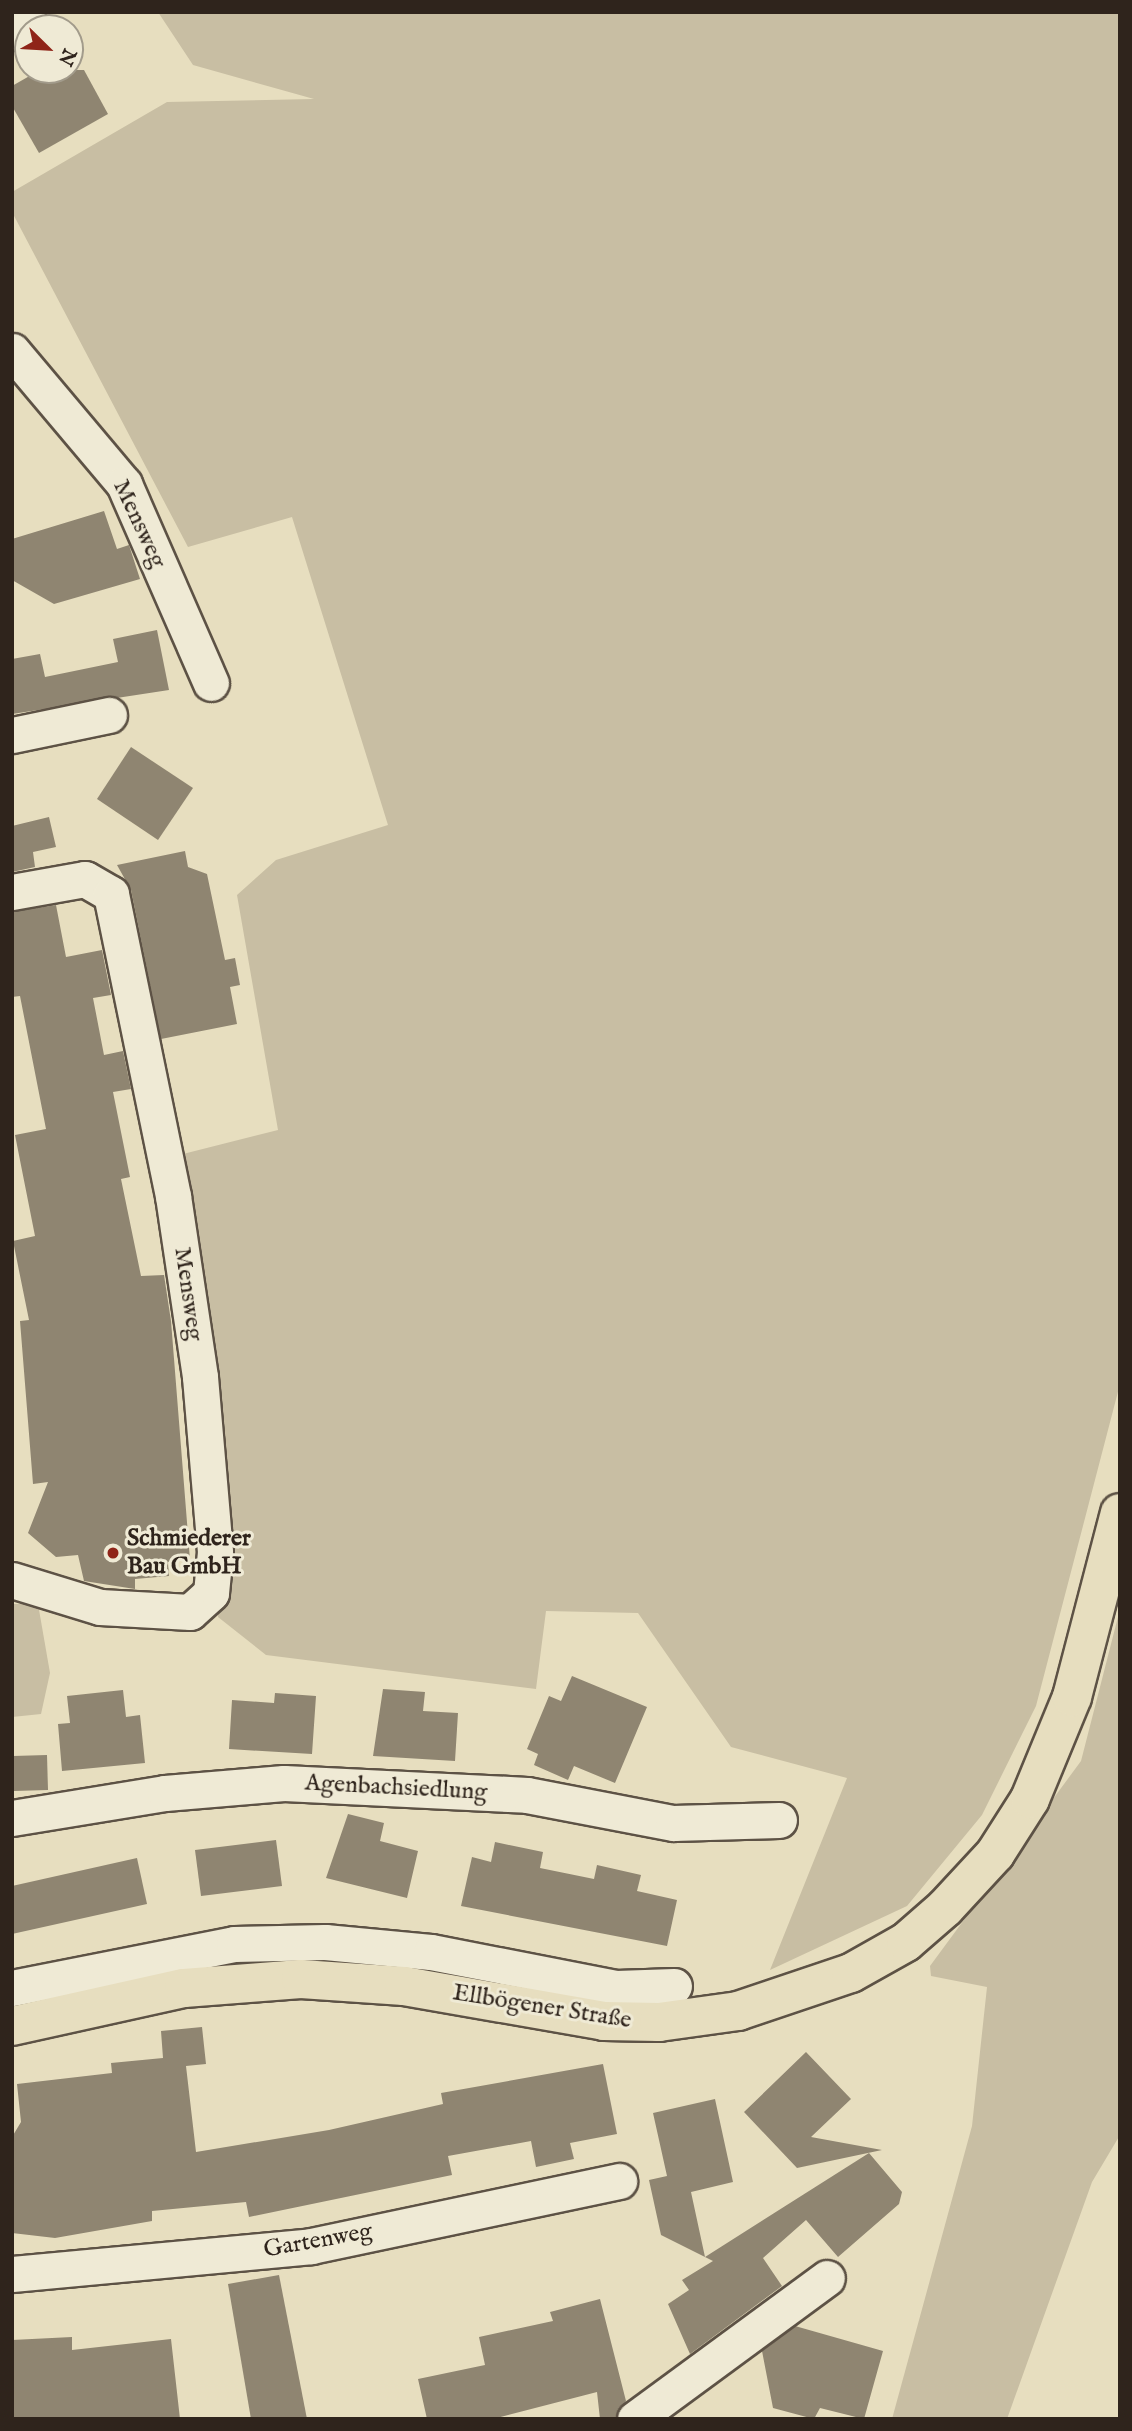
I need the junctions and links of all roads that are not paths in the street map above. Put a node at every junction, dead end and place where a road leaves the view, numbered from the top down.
1 (12, 351) edge
2 (211, 682) dead end
3 (109, 715) dead end
4 (12, 735) edge
5 (12, 892) edge
6 (1120, 1513) edge
7 (12, 1580) edge
8 (12, 1818) edge
9 (779, 1820) dead end
10 (674, 1986) dead end
11 (12, 1988) edge
12 (12, 2026) edge
13 (619, 2181) dead end
14 (12, 2274) edge
15 (827, 2278) dead end
16 (635, 2419) edge

1 - 2 street, Mensweg
3 - 4 street
5 - 7 street, Mensweg
6 - 12 main road, Ellbögener Straße
8 - 9 street, Agenbachsiedlung
10 - 11 street
13 - 14 street, Gartenweg
15 - 16 street

